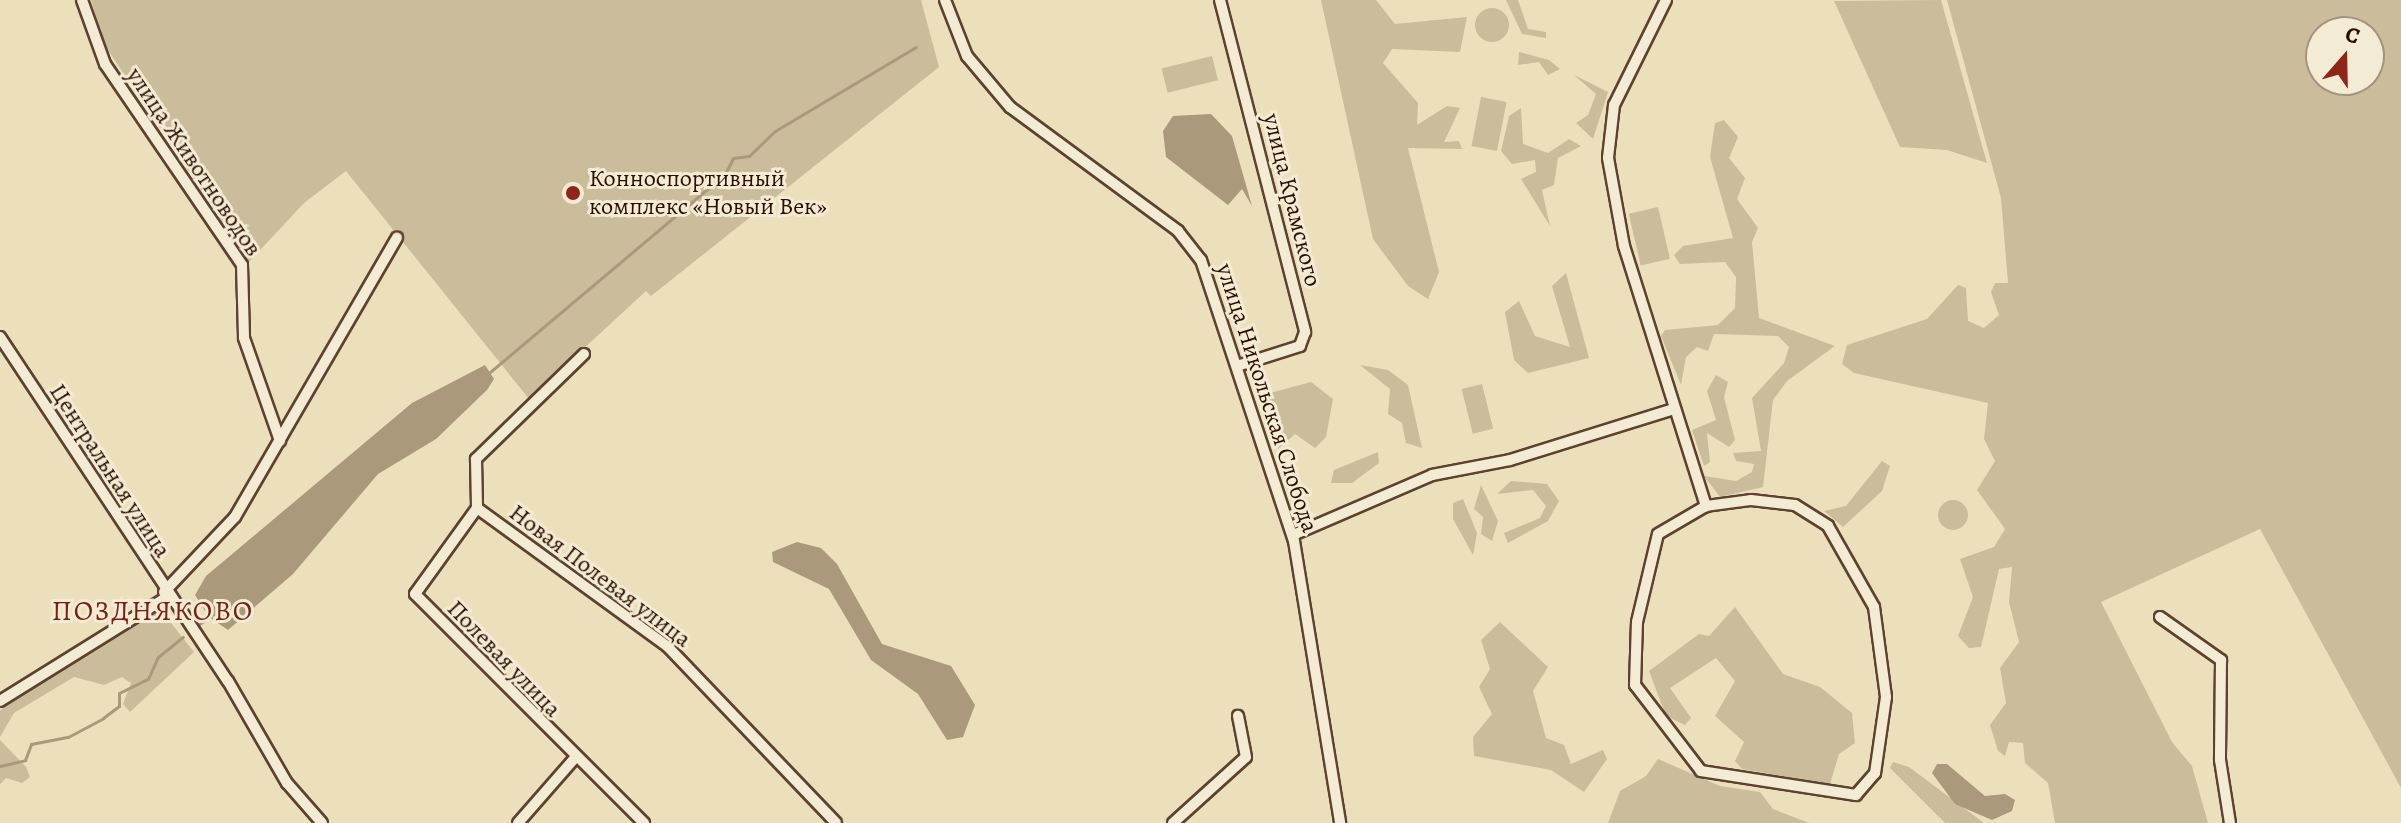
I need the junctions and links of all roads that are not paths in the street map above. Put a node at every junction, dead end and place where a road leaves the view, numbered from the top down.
1 (82, 0) edge
2 (945, 0) edge
3 (1220, 0) edge
4 (1666, 0) edge
5 (397, 238) dead end
6 (0, 337) edge
7 (584, 354) dead end
8 (1237, 366) junction
9 (1674, 409) junction
10 (280, 441) junction
11 (1706, 506) junction
12 (477, 508) junction
13 (1293, 535) junction
14 (165, 595) junction
15 (2160, 617) dead end
16 (0, 701) edge
17 (1238, 716) dead end
18 (574, 759) junction
19 (322, 823) edge
20 (518, 823) edge
21 (644, 823) edge
22 (836, 823) edge
23 (1173, 823) edge
24 (1340, 823) edge
25 (2230, 823) edge

1 - 10 street, улица Животноводов
2 - 8 street, улица Никольская Слобода
3 - 8 street, улица Крамского
4 - 9 street
5 - 10 street
6 - 14 street, Центральная улица
7 - 12 street, Новая Полевая улица
8 - 13 street, улица Никольская Слобода
9 - 11 street
9 - 13 street
10 - 14 street
11 - 11 street
12 - 18 street, Полевая улица
12 - 22 street, Новая Полевая улица
13 - 24 street, улица Никольская Слобода
14 - 16 street
14 - 19 street, Центральная улица
15 - 25 street
17 - 23 street
18 - 20 street
18 - 21 street, Полевая улица

